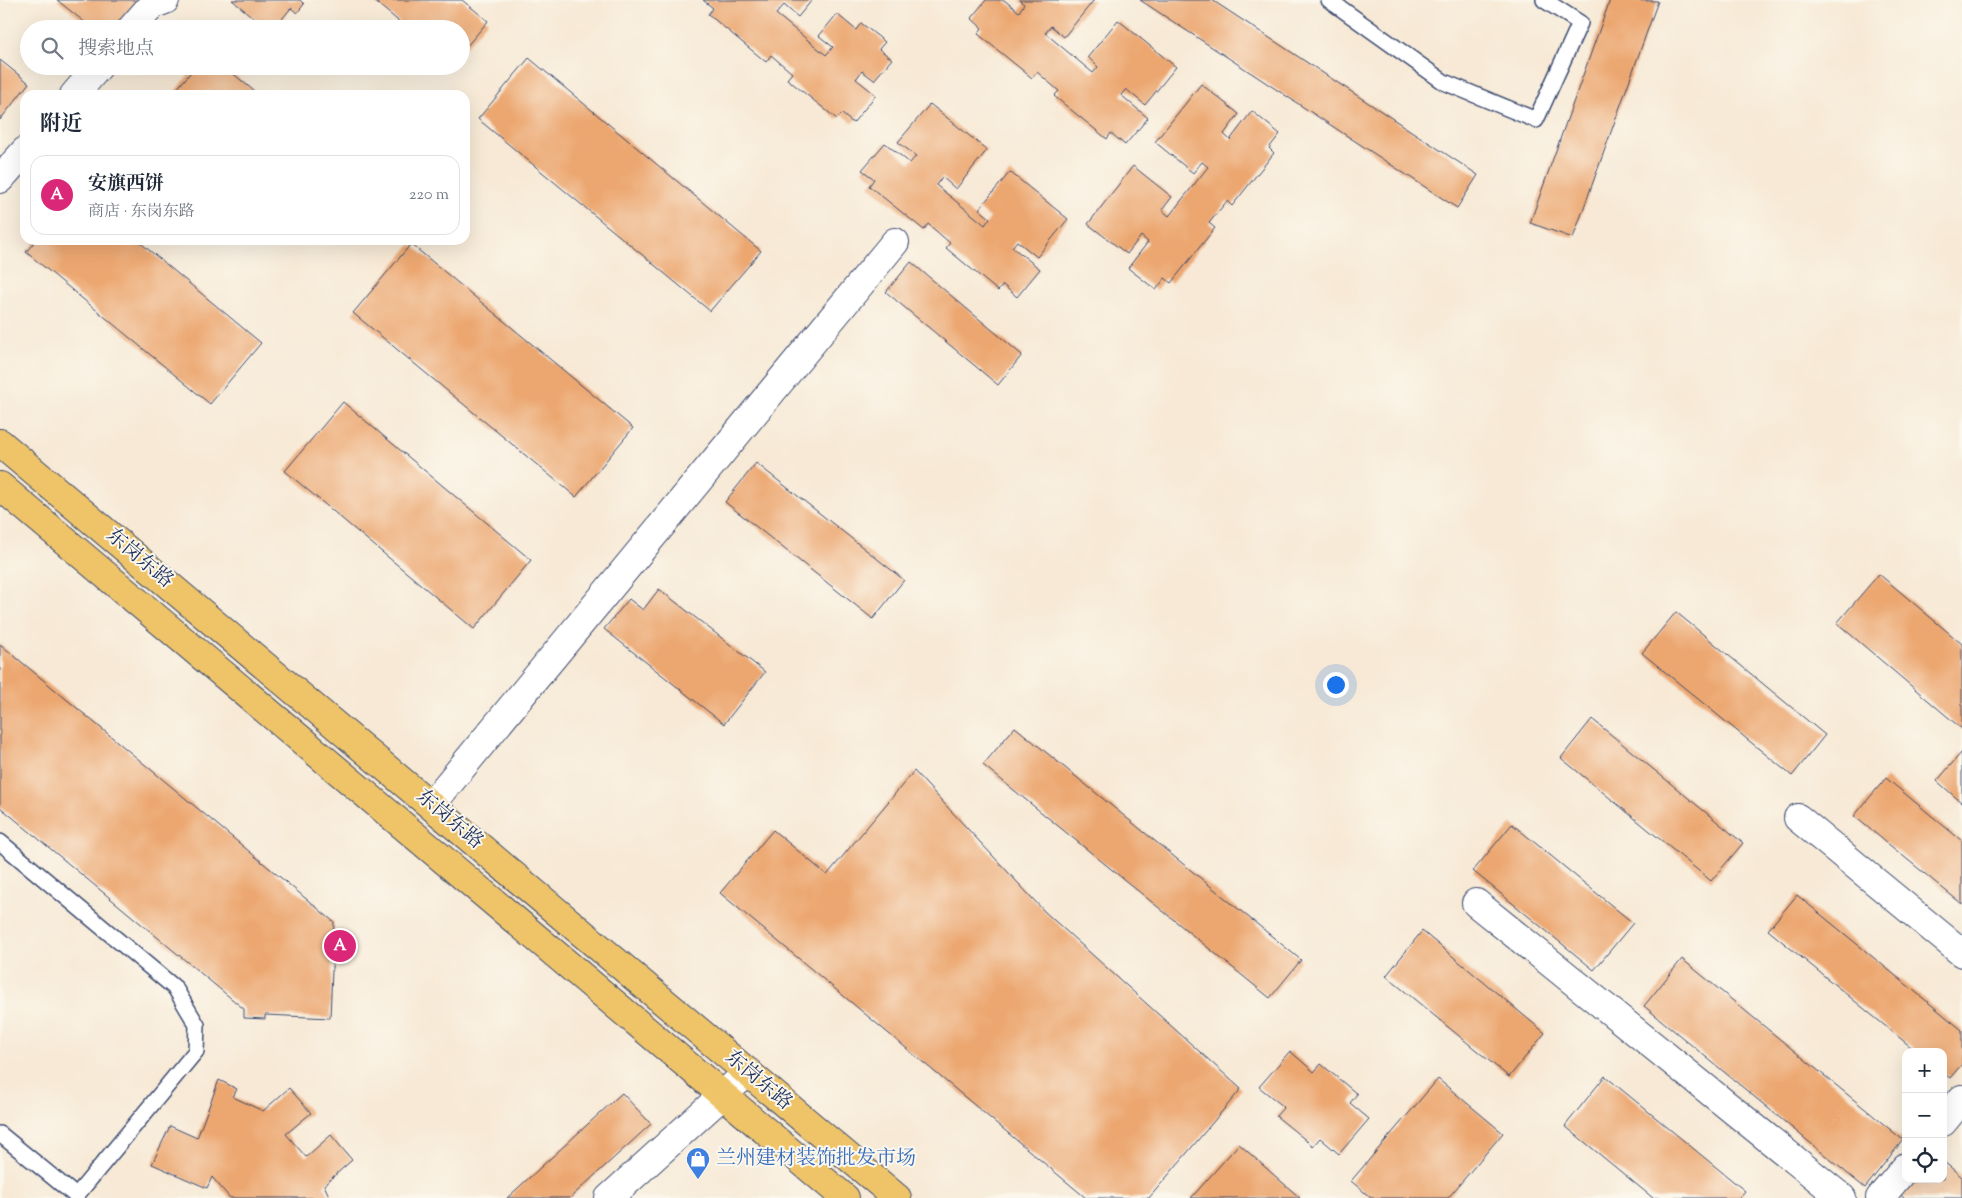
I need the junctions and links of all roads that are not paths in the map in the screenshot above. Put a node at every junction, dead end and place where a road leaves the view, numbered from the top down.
1 (165, 0) edge
2 (1329, 0) edge
3 (1544, 0) edge
4 (139, 20) edge
5 (91, 75) edge
6 (78, 90) edge
7 (20, 157) edge
8 (0, 179) edge
9 (895, 242) dead end
10 (0, 443) edge
11 (0, 486) edge
12 (431, 805) junction
13 (1798, 818) dead end
14 (0, 842) edge
15 (1476, 903) dead end
16 (1962, 953) edge
17 (748, 1072) junction
18 (723, 1095) junction
19 (1962, 1099) edge
20 (1947, 1117) edge
21 (0, 1134) edge
22 (1902, 1172) edge
23 (609, 1198) edge
24 (845, 1198) edge
25 (897, 1198) edge
26 (1842, 1198) edge
27 (1880, 1198) edge

1 - 4 street
2 - 3 lane
5 - 6 street
7 - 8 street
9 - 12 street
10 - 12 main road, 东岗东路
11 - 18 main road, 东岗东路
12 - 17 main road, 东岗东路
13 - 16 street
14 - 21 lane
15 - 26 street
17 - 18 street
17 - 25 main road, 东岗东路
18 - 23 street
18 - 24 main road, 东岗东路
19 - 20 street
22 - 27 street

